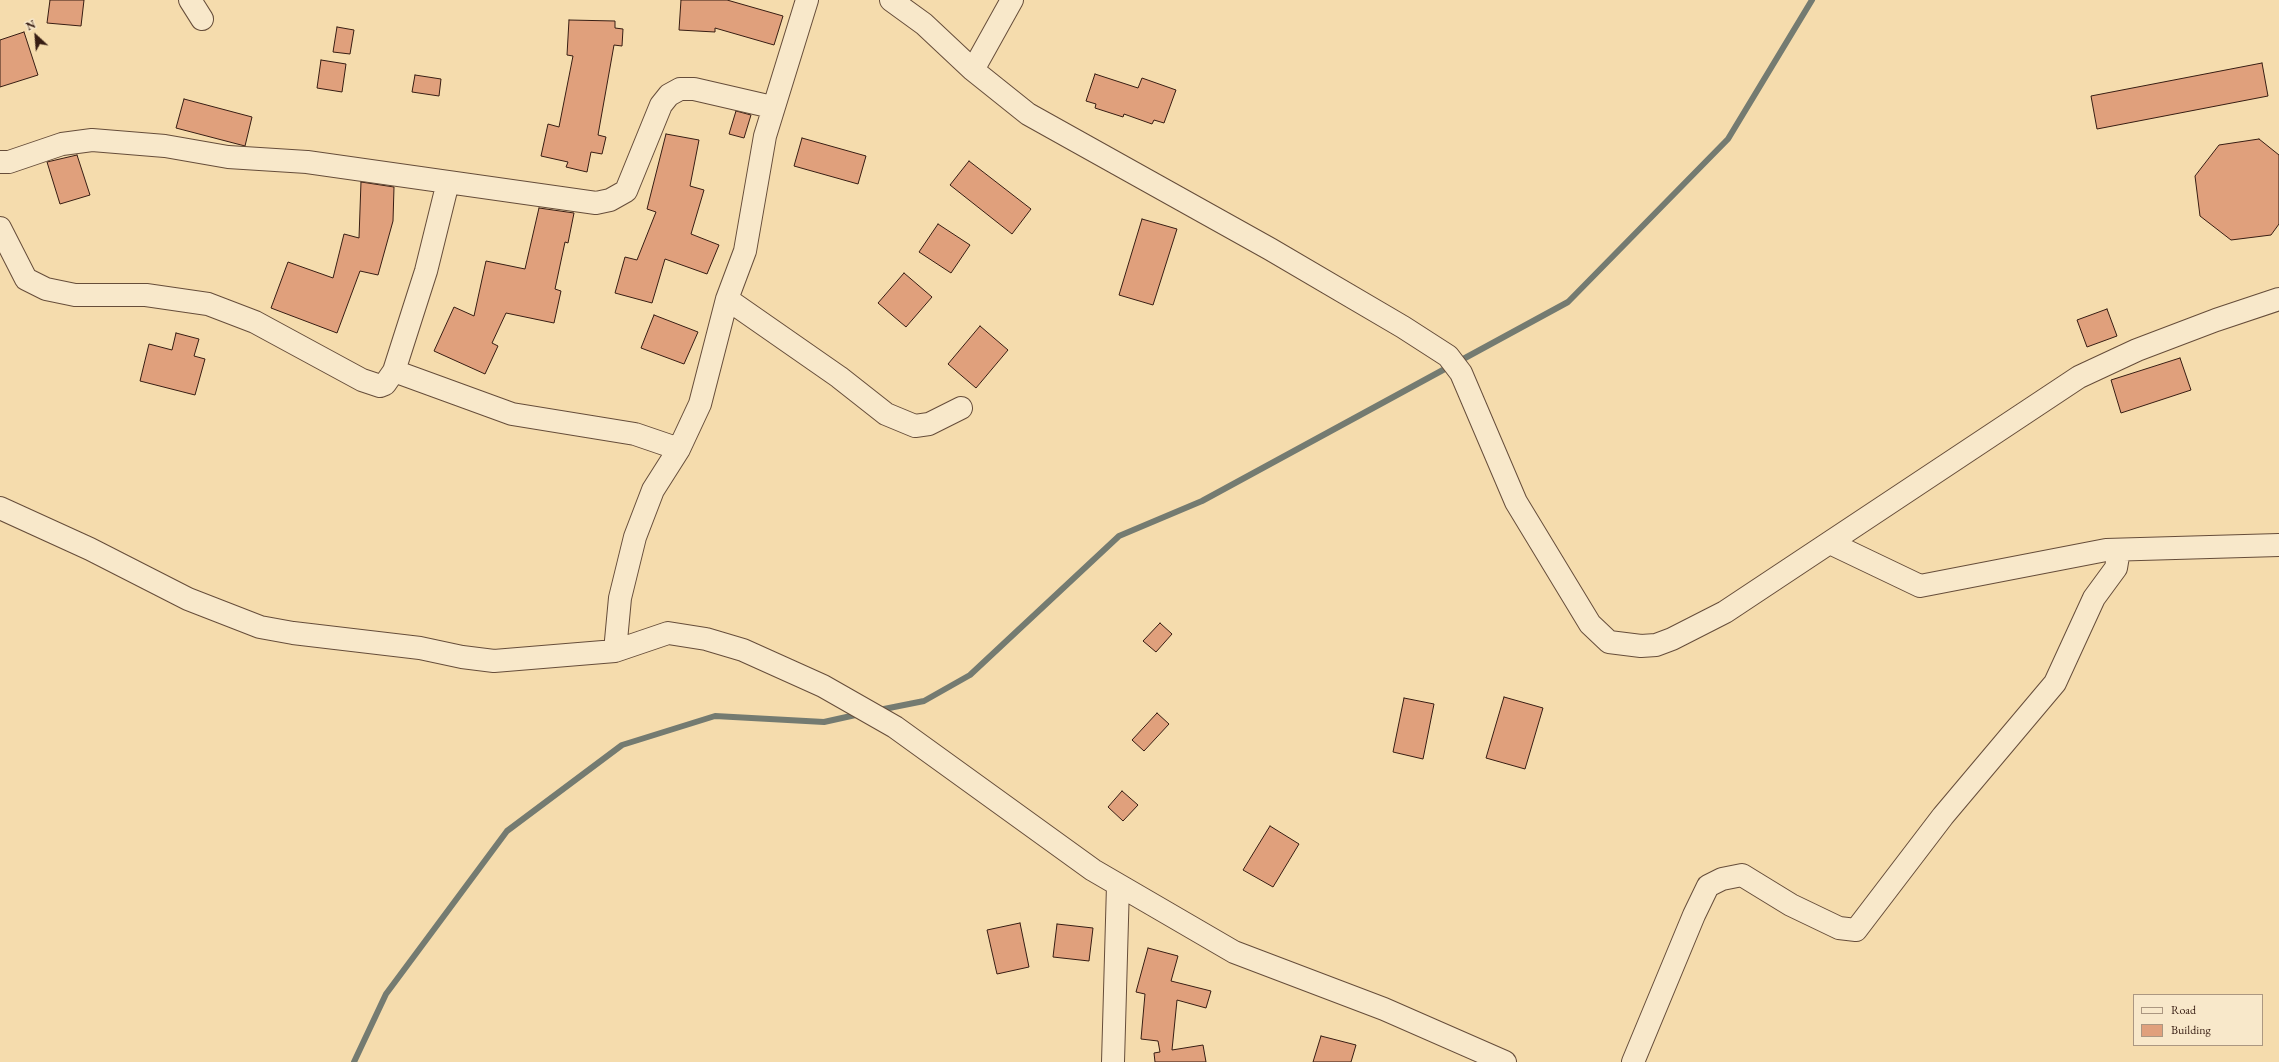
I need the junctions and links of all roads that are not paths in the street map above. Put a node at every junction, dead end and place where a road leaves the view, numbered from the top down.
1 (190, 0) edge
2 (807, 0) edge
3 (892, 0) edge
4 (1012, 0) edge
5 (202, 19) dead end
6 (973, 70) junction
7 (772, 107) junction
8 (0, 162) edge
9 (448, 182) junction
10 (0, 228) edge
11 (727, 299) junction
12 (2279, 299) edge
13 (394, 371) junction
14 (961, 408) dead end
15 (679, 448) junction
16 (0, 508) edge
17 (1830, 543) junction
18 (2279, 545) edge
19 (2119, 550) junction
20 (615, 650) junction
21 (1118, 885) junction
22 (1113, 1062) edge
23 (1505, 1062) edge
24 (1633, 1062) edge

1 - 5 street
2 - 7 street
3 - 6 street
4 - 6 street
6 - 17 street
7 - 9 street
7 - 11 street
8 - 9 street
9 - 13 street
10 - 13 street
11 - 14 street
11 - 15 street
12 - 17 street
13 - 15 street
15 - 20 street
16 - 20 street
17 - 19 street
18 - 19 street
19 - 24 street
20 - 21 street
21 - 22 street
21 - 23 street

